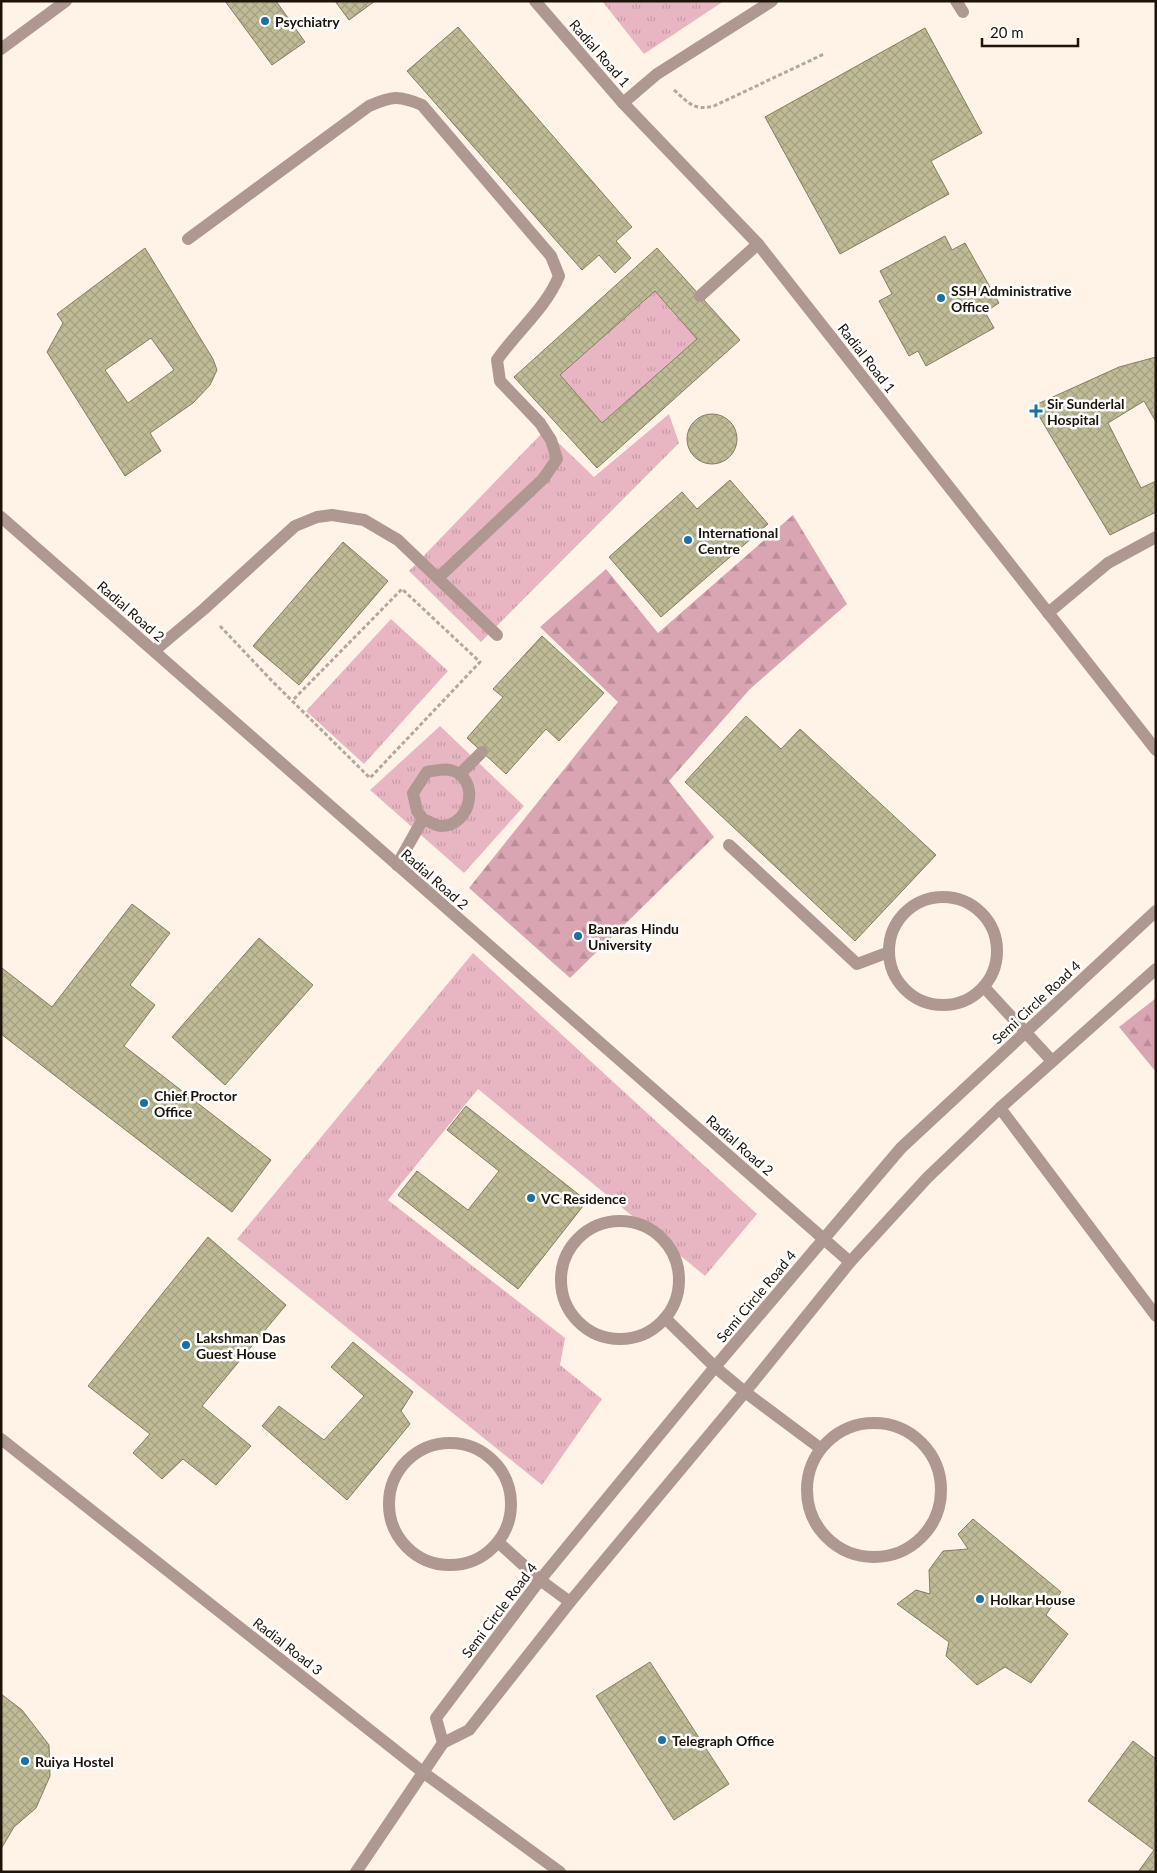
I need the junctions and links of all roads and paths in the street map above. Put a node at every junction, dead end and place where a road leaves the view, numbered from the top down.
1 (66, 1) edge
2 (535, 1) edge
3 (772, 1) edge
4 (1, 49) edge
5 (824, 54) dead end
6 (657, 74) junction
7 (623, 104) junction
8 (188, 239) dead end
9 (758, 244) junction
10 (700, 296) dead end
11 (1, 517) edge
12 (1156, 537) edge
13 (438, 578) junction
14 (204, 609) junction
15 (1048, 614) junction
16 (497, 635) dead end
17 (154, 651) junction
18 (293, 700) junction
19 (1156, 750) edge
20 (482, 752) dead end
21 (460, 774) junction
22 (423, 819) junction
23 (729, 845) dead end
24 (397, 865) junction
25 (1156, 911) edge
26 (889, 952) junction
27 (1156, 969) edge
28 (984, 987) junction
29 (1026, 1033) junction
30 (1052, 1061) junction
31 (1000, 1108) junction
32 (824, 1238) junction
33 (850, 1262) junction
34 (1156, 1316) edge
35 (665, 1318) junction
36 (715, 1367) junction
37 (745, 1392) junction
38 (1, 1439) edge
39 (820, 1448) junction
40 (498, 1542) junction
41 (540, 1580) junction
42 (570, 1602) junction
43 (443, 1743) junction
44 (424, 1773) junction
45 (356, 1872) edge
46 (560, 1872) edge

1 - 4 street
2 - 7 street, Radial Road 1
3 - 6 street
5 - 6 path
6 - 7 street
7 - 9 street, Radial Road 1
8 - 13 street
9 - 10 street
9 - 15 street, Radial Road 1
11 - 17 street, Radial Road 2
12 - 15 street
13 - 14 street
13 - 16 street
14 - 17 street
14 - 18 path
15 - 19 street, Radial Road 1
17 - 24 street, Radial Road 2
18 - 18 path
20 - 21 street
21 - 22 street
21 - 22 street
22 - 24 street
23 - 26 street
24 - 32 street, Radial Road 2
25 - 29 street, Semi Circle Road 4
26 - 28 street
26 - 28 street
27 - 30 street
28 - 29 street
29 - 30 street
29 - 32 street, Semi Circle Road 4
30 - 31 street
31 - 33 street
31 - 34 street
32 - 33 street, Radial Road 2
32 - 36 street, Semi Circle Road 4
33 - 37 street
35 - 35 street
35 - 36 street
36 - 37 street
36 - 41 street, Semi Circle Road 4
37 - 39 street
37 - 42 street
38 - 44 street, Radial Road 3
39 - 39 street
40 - 40 street
40 - 41 street
41 - 42 street
41 - 43 street, Semi Circle Road 4
42 - 43 street
43 - 44 street
44 - 45 street
44 - 46 street, Radial Road 3

